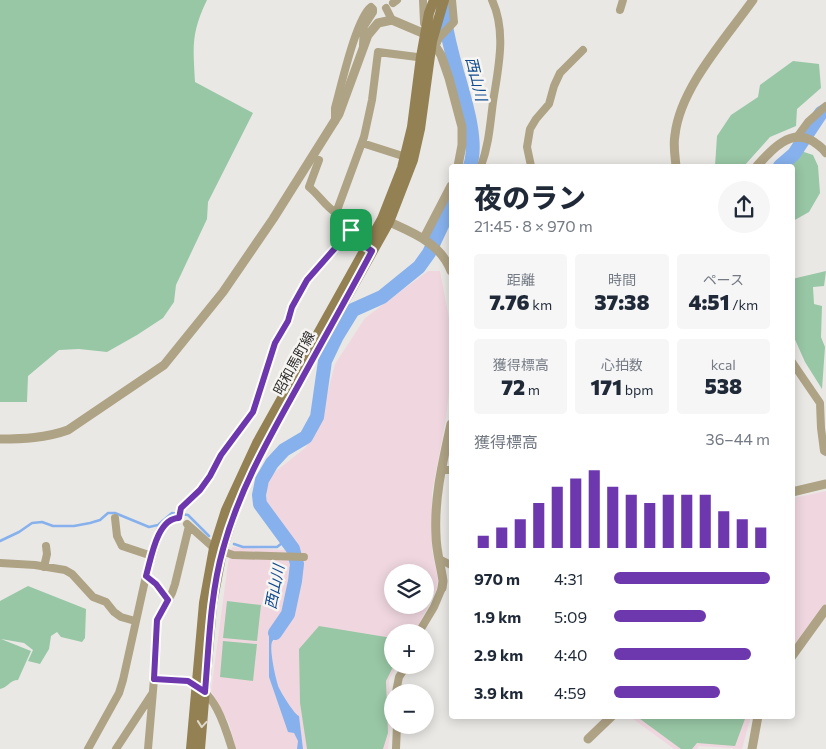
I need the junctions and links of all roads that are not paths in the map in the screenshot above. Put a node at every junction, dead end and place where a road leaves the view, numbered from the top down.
1 (423, 0) edge
2 (434, 0) edge
3 (444, 0) edge
4 (452, 0) edge
5 (492, 0) edge
6 (623, 0) edge
7 (753, 0) edge
8 (392, 4) edge
9 (620, 10) dead end
10 (392, 20) junction
11 (433, 38) junction
12 (363, 47) junction
13 (583, 50) dead end
14 (425, 58) junction
15 (826, 106) edge
16 (335, 122) junction
17 (796, 137) junction
18 (362, 143) junction
19 (826, 153) edge
20 (409, 158) junction
21 (319, 160) dead end
22 (458, 164) edge
23 (482, 164) edge
24 (531, 164) edge
25 (676, 164) edge
26 (759, 164) edge
27 (449, 190) edge
28 (336, 213) junction
29 (386, 220) junction
30 (351, 230) junction
31 (424, 238) junction
32 (369, 249) junction
33 (449, 267) edge
34 (795, 366) edge
35 (449, 433) edge
36 (0, 439) edge
37 (826, 452) edge
38 (441, 470) junction
39 (449, 470) edge
40 (826, 484) edge
41 (795, 491) edge
42 (180, 516) junction
43 (115, 518) dead end
44 (189, 526) junction
45 (46, 546) dead end
46 (218, 550) junction
47 (152, 556) junction
48 (304, 557) dead end
49 (439, 560) junction
50 (0, 563) edge
51 (449, 564) edge
52 (44, 567) junction
53 (146, 576) junction
54 (442, 588) joint
55 (168, 600) junction
56 (826, 609) edge
57 (135, 621) junction
58 (423, 624) edge
59 (795, 652) edge
60 (154, 679) junction
61 (201, 689) junction
62 (153, 693) junction
63 (609, 719) edge
64 (757, 719) edge
65 (397, 734) edge
66 (588, 739) dead end
67 (88, 749) edge
68 (116, 749) edge
69 (148, 749) edge
70 (191, 749) edge
71 (200, 749) edge
72 (232, 749) edge
73 (396, 749) edge
74 (752, 749) edge

1 - 11 street
2 - 11 main road, 昭和馬町線
3 - 11 main road, 昭和馬町線
4 - 11 street
5 - 23 street
6 - 9 street
7 - 25 street
8 - 10 street
10 - 11 street
10 - 12 street
11 - 14 main road, 昭和馬町線
11 - 14 street
11 - 22 street
12 - 16 street
12 - 16 street
13 - 24 street
14 - 18 street
14 - 20 main road, 昭和馬町線
15 - 17 street
16 - 36 street
17 - 19 street
17 - 26 street
18 - 20 street
18 - 28 street
20 - 29 main road, 昭和馬町線
21 - 28 street
27 - 31 street
28 - 30 street
29 - 31 street
29 - 32 main road, 昭和馬町線
30 - 32 street
30 - 42 street
31 - 33 street
32 - 46 main road, 昭和馬町線
34 - 37 street
35 - 38 street
38 - 39 street
38 - 49 street
40 - 41 street
42 - 44 street
42 - 47 street
43 - 47 street
44 - 46 street
44 - 55 street
45 - 52 street
46 - 48 street
46 - 61 main road, 昭和馬町線
47 - 53 street
49 - 51 street
49 - 54 street
50 - 52 street
52 - 57 street
53 - 55 street
53 - 57 street
54 - 58 street
55 - 60 street
56 - 59 street
57 - 67 street
60 - 61 street
60 - 62 street
61 - 70 main road, 昭和馬町線
61 -> 71 main road, 昭和馬町線
61 - 72 street
62 - 68 street
62 - 69 street
63 - 66 street
64 - 74 street
65 - 73 street

